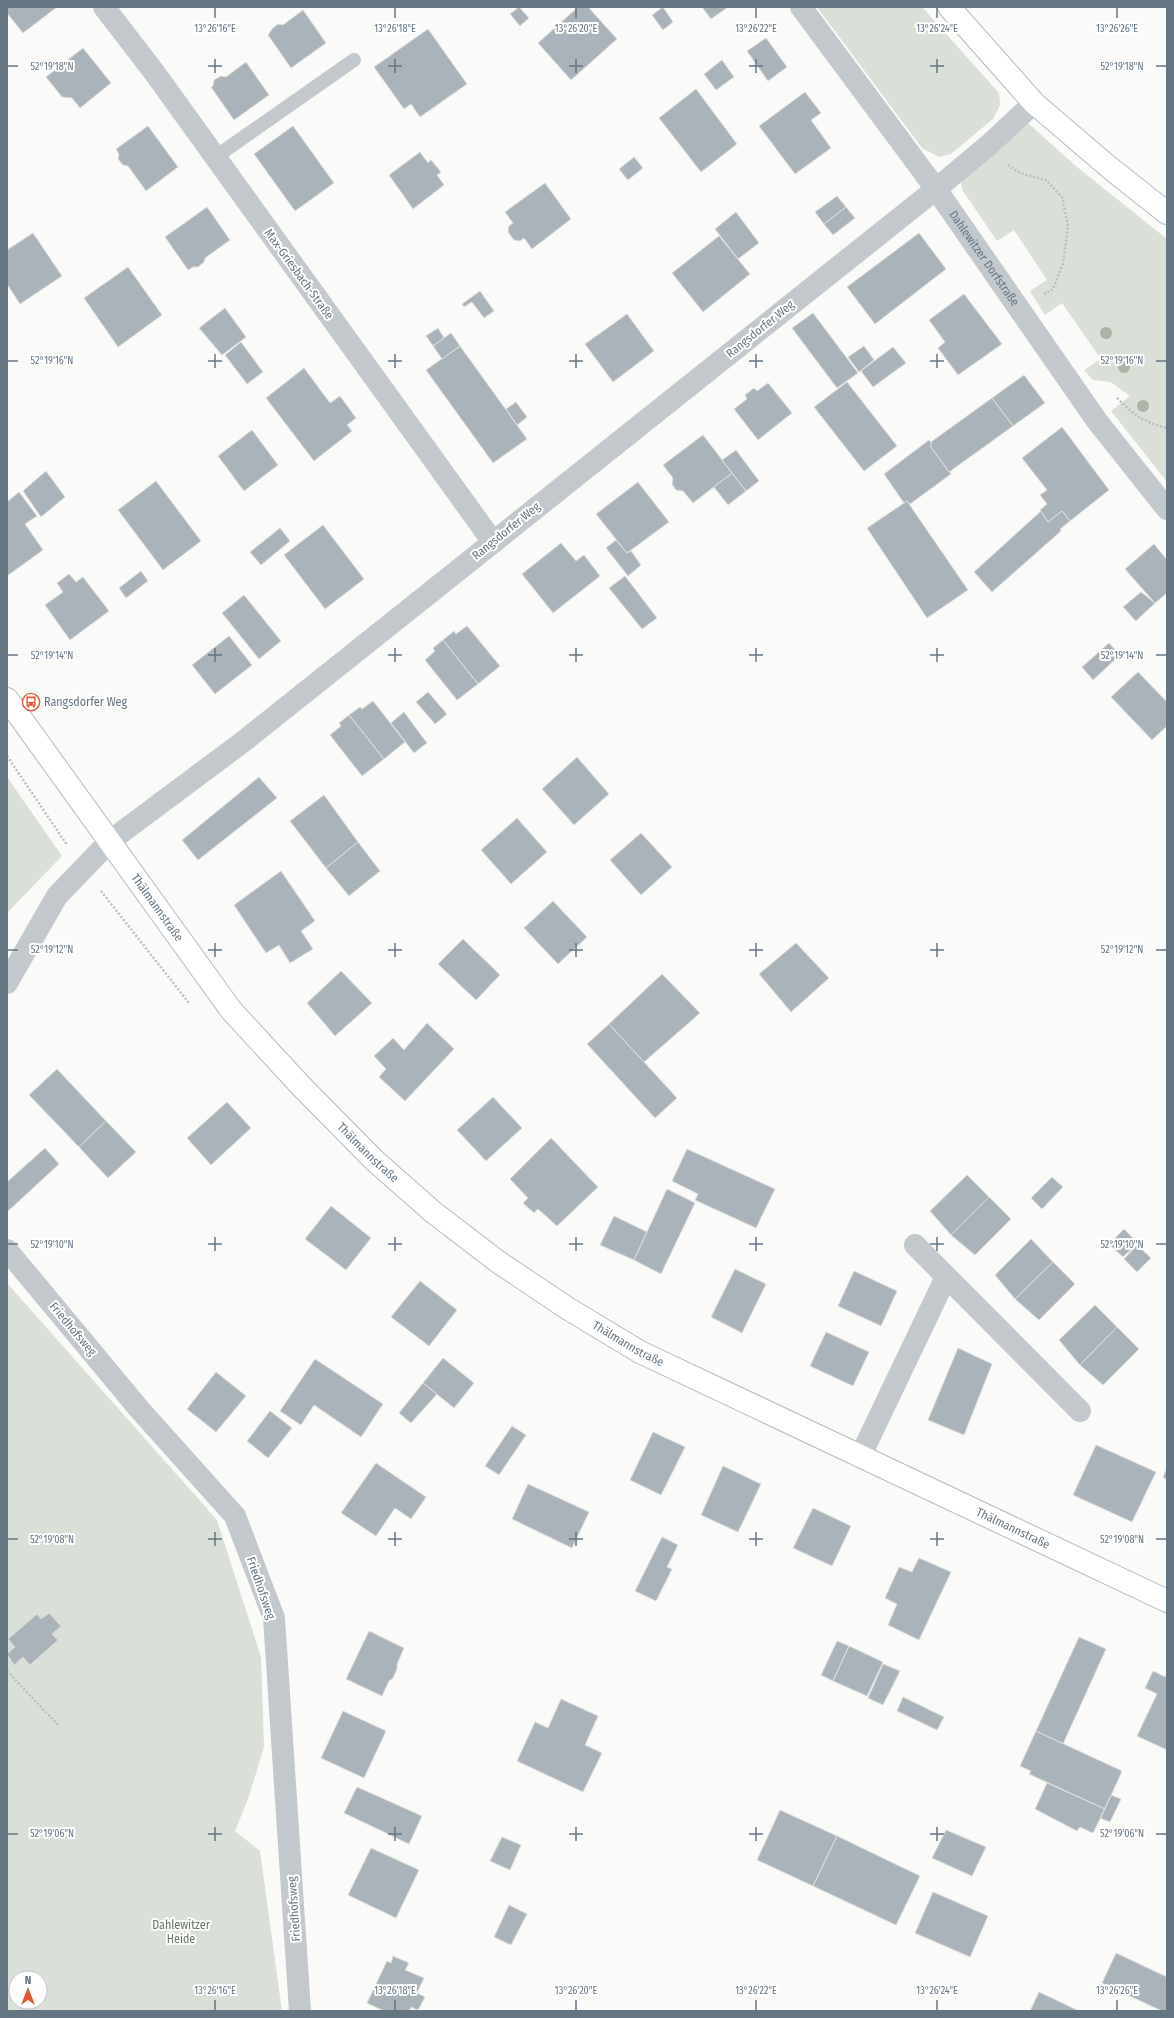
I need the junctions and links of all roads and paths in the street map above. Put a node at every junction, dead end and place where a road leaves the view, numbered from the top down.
1 (104, 7) edge
2 (801, 7) edge
3 (949, 7) edge
4 (354, 60) dead end
5 (1034, 103) junction
6 (990, 144) junction
7 (214, 158) junction
8 (936, 189) junction
9 (1167, 213) edge
10 (1021, 310) junction
11 (1167, 509) edge
12 (493, 542) junction
13 (7, 699) edge
14 (7, 756) edge
15 (110, 841) junction
16 (84, 869) junction
17 (7, 983) edge
18 (915, 1245) dead end
19 (7, 1250) edge
20 (946, 1276) junction
21 (1080, 1411) dead end
22 (860, 1457) junction
23 (1167, 1601) edge
24 (7, 1672) edge
25 (59, 1726) dead end
26 (300, 2011) edge

1 - 7 street, Max-Griesbach-Straße
2 - 8 street, Dahlewitzer Dorfstraße
3 - 5 main road
4 - 7 lane
5 - 6 street, Rangsdorfer Weg
5 - 9 main road
6 - 8 street, Rangsdorfer Weg
6 - 10 path
7 - 12 street, Max-Griesbach-Straße
8 - 10 street, Dahlewitzer Dorfstraße
8 - 12 street, Rangsdorfer Weg
10 - 11 street, Dahlewitzer Dorfstraße
12 - 15 street, Rangsdorfer Weg
13 - 15 main road, Thälmannstraße
14 - 16 path
15 - 16 street, Rangsdorfer Weg
15 - 22 main road, Thälmannstraße
16 - 17 street, Rangsdorfer Weg
18 - 20 street
19 - 26 street, Friedhofsweg
20 - 21 street
20 - 22 street
22 - 23 main road, Thälmannstraße
24 - 25 path

